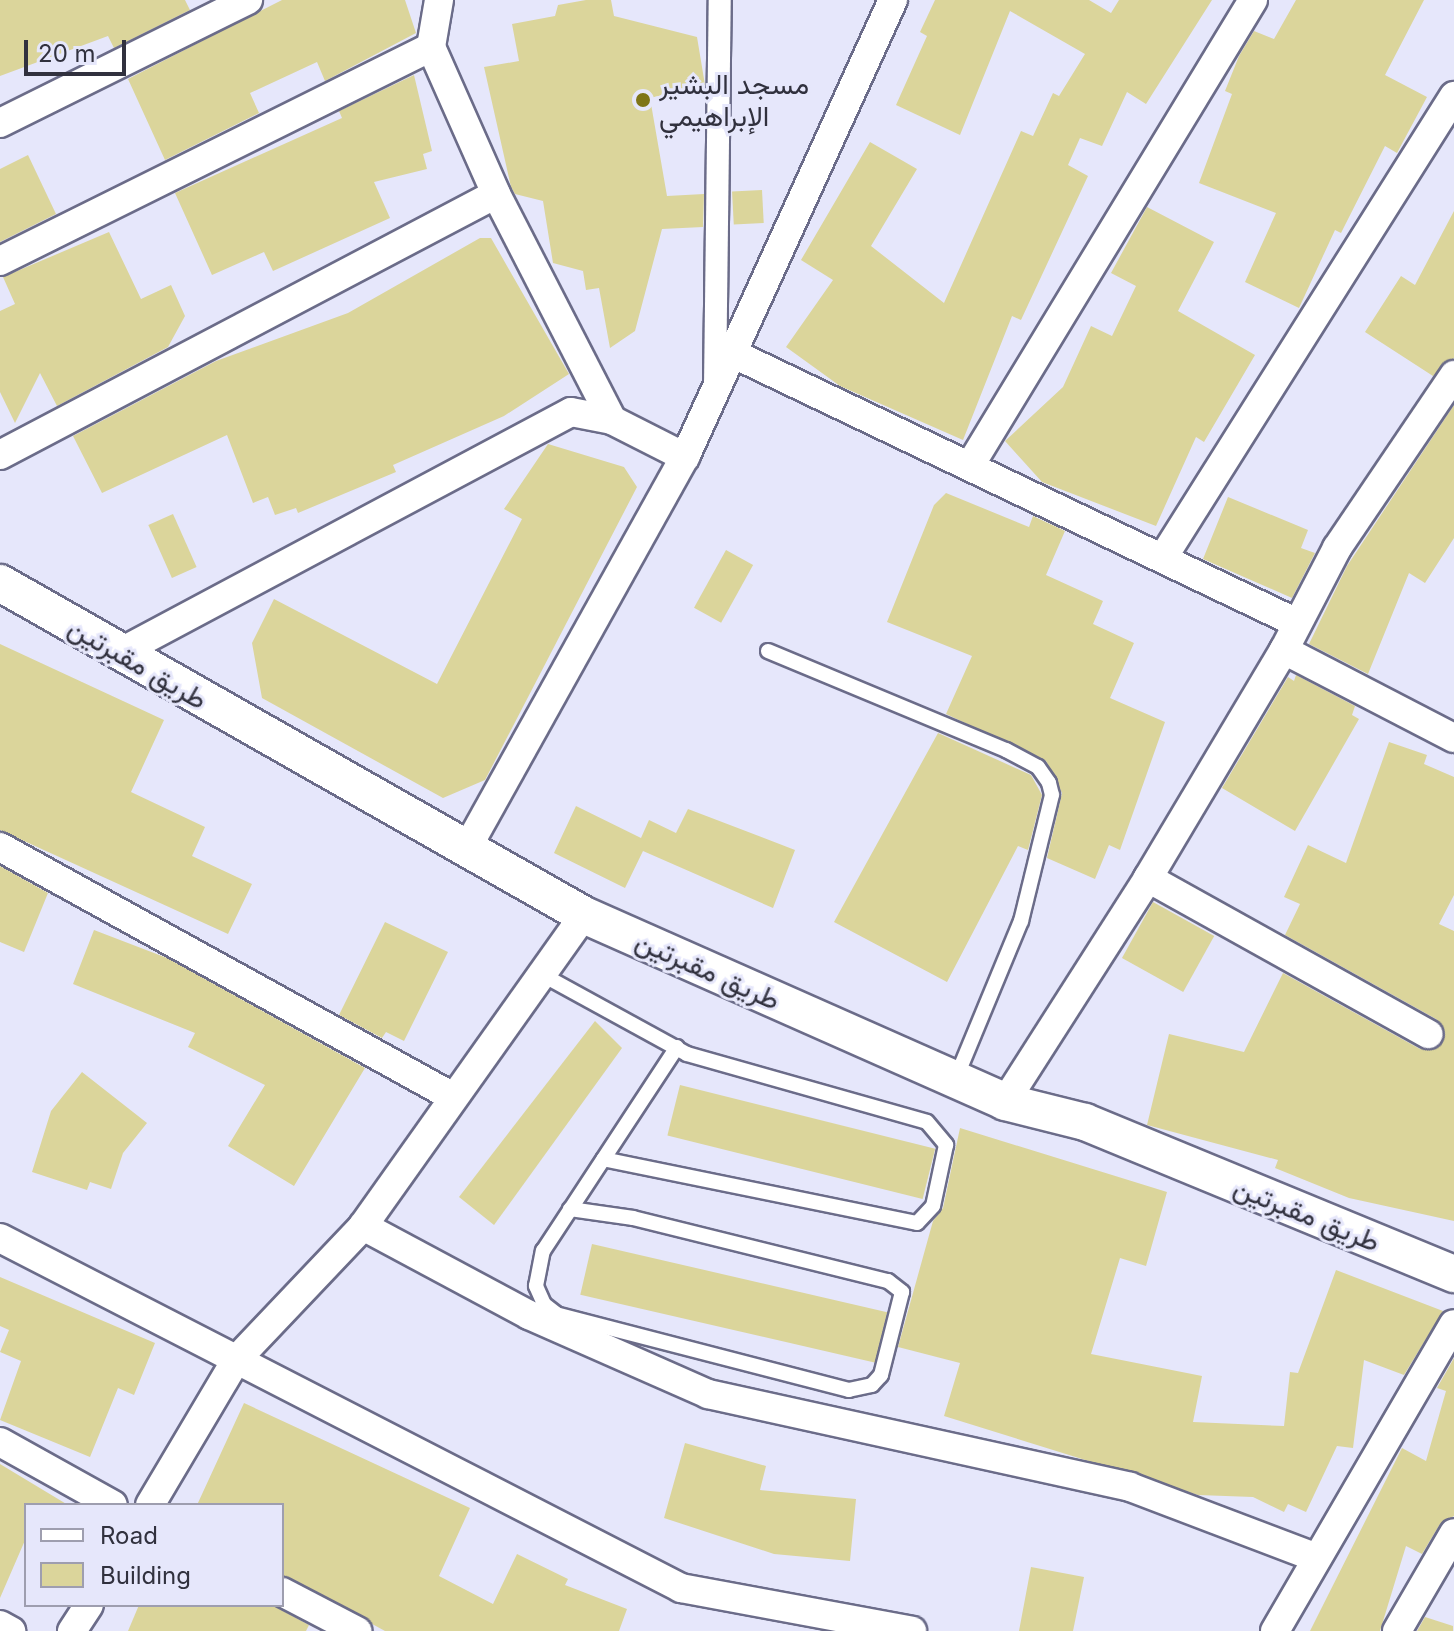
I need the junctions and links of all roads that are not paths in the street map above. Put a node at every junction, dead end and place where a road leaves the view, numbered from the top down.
1 (248, 0) edge
2 (439, 0) edge
3 (720, 0) edge
4 (893, 0) edge
5 (1253, 0) edge
6 (431, 47) junction
7 (1454, 96) edge
8 (0, 123) edge
9 (496, 194) junction
10 (0, 261) edge
11 (734, 354) junction
12 (1454, 375) edge
13 (714, 394) junction
14 (612, 420) junction
15 (0, 455) edge
16 (685, 457) junction
17 (971, 464) junction
18 (1164, 556) junction
19 (0, 583) edge
20 (1297, 623) junction
21 (1284, 650) junction
22 (768, 651) dead end
23 (119, 653) junction
24 (1454, 738) edge
25 (0, 847) edge
26 (467, 848) junction
27 (1148, 878) junction
28 (584, 915) junction
29 (541, 974) junction
30 (1428, 1034) dead end
31 (677, 1047) junction
32 (955, 1080) junction
33 (453, 1097) junction
34 (1005, 1102) junction
35 (603, 1159) junction
36 (570, 1209) junction
37 (363, 1226) junction
38 (0, 1238) edge
39 (1454, 1274) edge
40 (1454, 1324) edge
41 (236, 1360) junction
42 (0, 1442) edge
43 (109, 1503) edge
44 (151, 1503) edge
45 (1454, 1533) edge
46 (1314, 1557) junction
47 (284, 1593) edge
48 (88, 1607) edge
49 (0, 1625) edge
50 (11, 1631) edge
51 (72, 1631) edge
52 (357, 1631) edge
53 (912, 1631) edge
54 (1275, 1631) edge
55 (1397, 1631) edge

1 - 8 street
2 - 6 street
3 - 13 street
4 - 11 street
5 - 17 street
6 - 9 street
6 - 10 street
7 - 18 street
9 - 14 street
9 - 15 street
11 - 13 street
11 - 17 street
12 - 20 street
13 - 16 street
14 - 16 street
14 - 23 street
16 - 26 street
17 - 18 street
18 - 20 street
19 - 23 street, طريق مقبرتين
20 - 21 street
21 - 24 street
21 - 27 street
22 - 32 lane
23 - 26 street, طريق مقبرتين
25 - 33 street
26 - 28 street, طريق مقبرتين
27 - 30 street
27 - 34 street
28 - 29 street
28 - 32 street, طريق مقبرتين
29 - 31 lane
29 - 33 street
31 - 35 lane
31 - 35 lane
32 - 34 street, طريق مقبرتين
33 - 37 street
34 - 39 street, طريق مقبرتين
35 - 36 lane
36 - 36 lane
37 - 41 street
37 - 46 street
38 - 41 street
40 - 46 street
41 - 44 street
41 - 53 street
42 - 43 street
45 - 55 street
46 - 54 street
47 - 52 street
48 - 51 street
49 - 50 street

